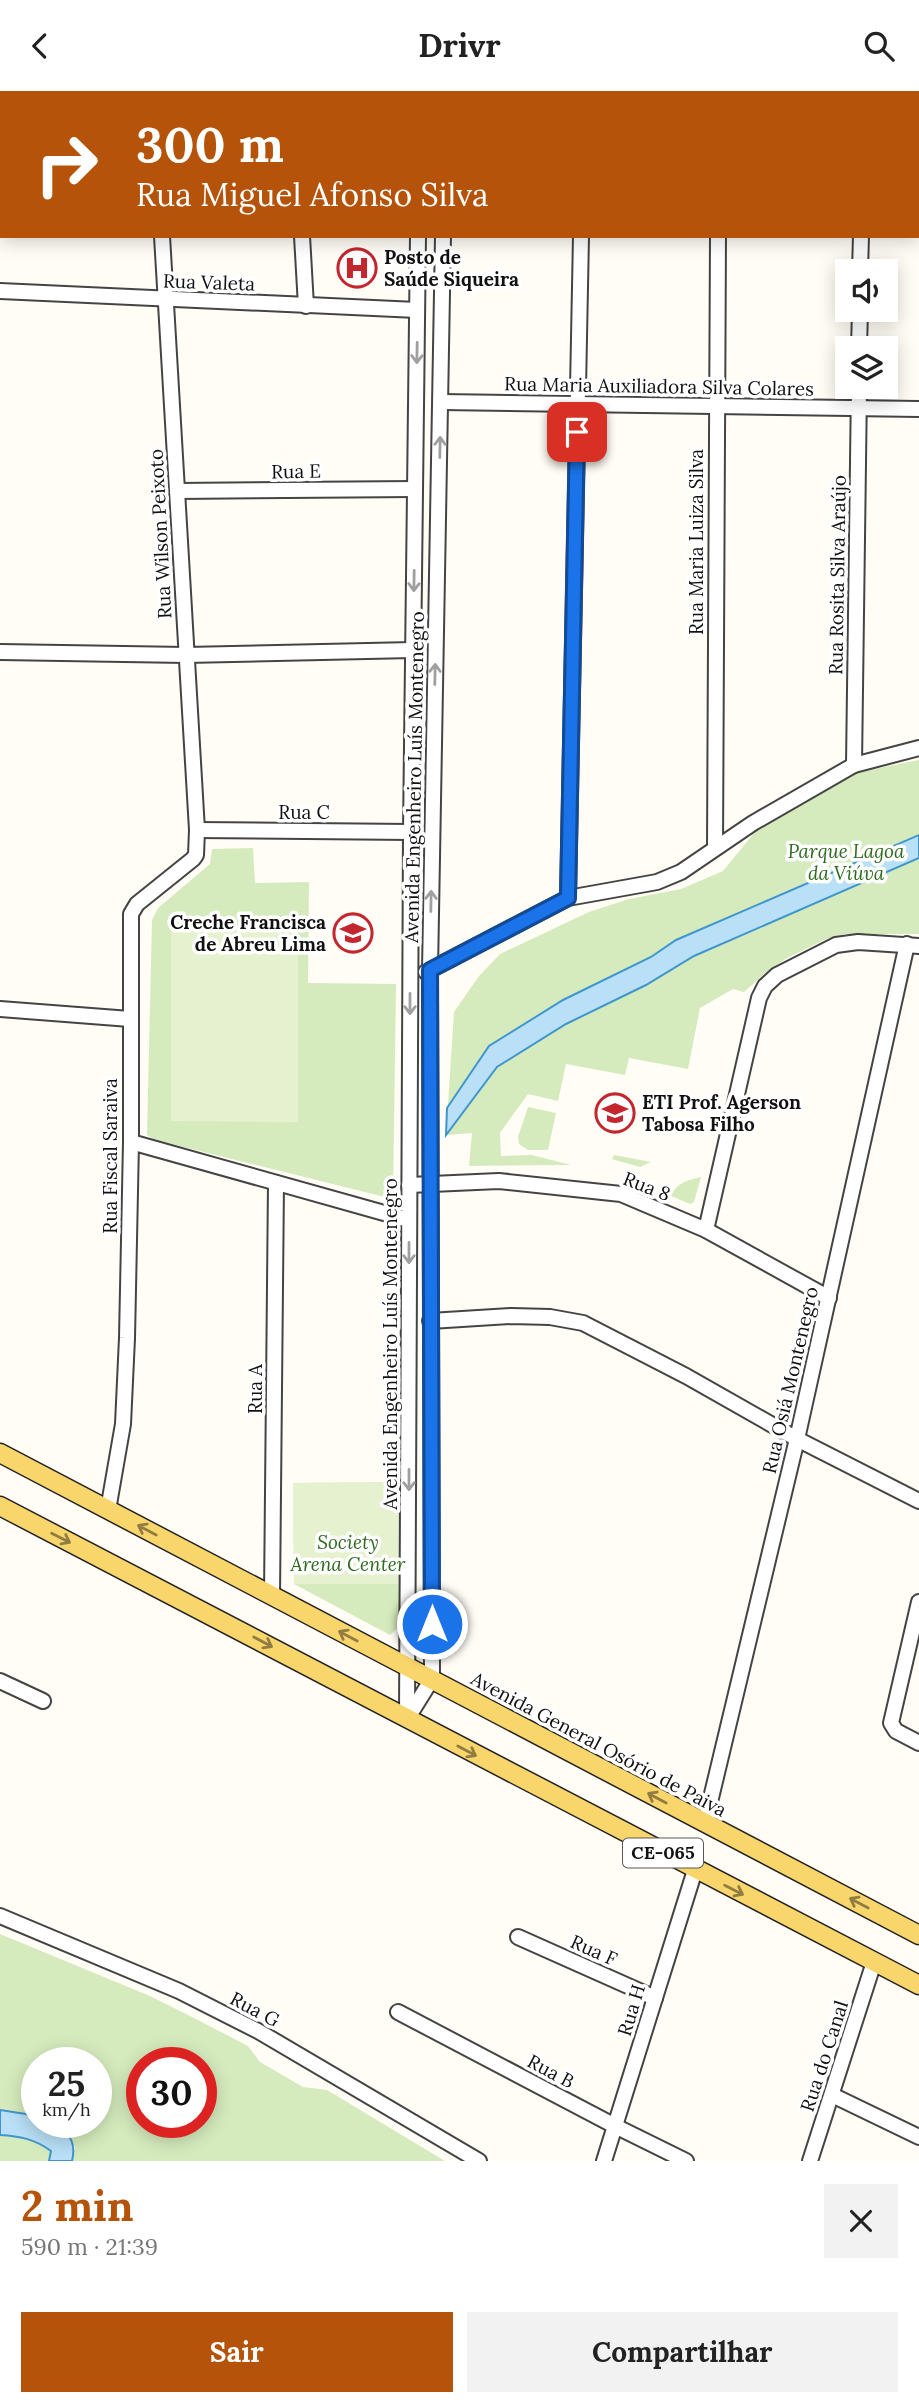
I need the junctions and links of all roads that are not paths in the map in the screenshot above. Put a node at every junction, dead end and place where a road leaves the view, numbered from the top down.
1 (162, 238) edge
2 (302, 238) edge
3 (418, 238) edge
4 (443, 238) edge
5 (581, 238) edge
6 (718, 238) edge
7 (861, 238) edge
8 (860, 259) edge
9 (0, 291) edge
10 (167, 300) junction
11 (306, 306) junction
12 (417, 310) junction
13 (859, 399) edge
14 (440, 403) junction
15 (578, 405) junction
16 (716, 405) junction
17 (859, 407) junction
18 (919, 409) edge
19 (415, 489) junction
20 (177, 491) junction
21 (414, 617) junction
22 (436, 617) junction
23 (413, 650) junction
24 (0, 652) edge
25 (186, 655) junction
26 (919, 748) edge
27 (854, 765) junction
28 (197, 830) junction
29 (411, 832) junction
30 (715, 848) junction
31 (568, 898) junction
32 (913, 945) edge
33 (430, 970) junction
34 (410, 979) junction
35 (0, 1009) edge
36 (130, 1019) junction
37 (131, 1142) junction
38 (276, 1183) junction
39 (432, 1184) junction
40 (409, 1185) junction
41 (409, 1220) junction
42 (706, 1230) junction
43 (829, 1298) junction
44 (430, 1321) junction
45 (797, 1439) junction
46 (0, 1453) edge
47 (919, 1501) edge
48 (0, 1506) edge
49 (108, 1510) junction
50 (272, 1595) junction
51 (919, 1602) edge
52 (409, 1667) junction
53 (432, 1679) junction
54 (0, 1681) edge
55 (43, 1701) dead end
56 (407, 1719) junction
57 (919, 1743) edge
58 (705, 1823) junction
59 (695, 1870) junction
60 (0, 1916) edge
61 (919, 1935) edge
62 (518, 1937) dead end
63 (874, 1962) junction
64 (919, 1986) edge
65 (655, 1998) junction
66 (398, 2012) dead end
67 (832, 2095) junction
68 (615, 2126) junction
69 (919, 2137) edge
70 (479, 2161) edge
71 (604, 2161) edge
72 (686, 2161) edge
73 (810, 2161) edge

1 - 10 street, Rua Wilson Peixoto
2 - 11 street
3 - 12 street, Avenida Engenheiro Luís Montenegro
4 - 14 street, Avenida Engenheiro Luís Montenegro
5 - 15 street
6 - 16 street, Rua Maria Luiza Silva
7 - 8 street
9 - 10 street, Rua Valeta
10 - 11 street, Rua Valeta
10 - 20 street, Rua Wilson Peixoto
11 - 12 street, Rua Valeta
12 -> 19 street, Avenida Engenheiro Luís Montenegro
13 - 17 street, Rua Rosita Silva Araújo
14 - 15 street, Rua Maria Auxiliadora Silva Colares
22 -> 14 street, Avenida Engenheiro Luís Montenegro
15 - 16 street, Rua Maria Auxiliadora Silva Colares
15 - 31 street
16 - 17 street, Rua Maria Auxiliadora Silva Colares
16 - 30 street, Rua Maria Luiza Silva
17 - 18 street, Rua Maria Auxiliadora Silva Colares
17 - 27 street, Rua Rosita Silva Araújo
19 - 20 street, Rua E
19 -> 21 street, Avenida Engenheiro Luís Montenegro
20 - 25 street, Rua Wilson Peixoto
21 - 22 street
21 - 23 street, Avenida Engenheiro Luís Montenegro
33 -> 22 street, Avenida Engenheiro Luís Montenegro
23 - 25 street
23 - 29 street, Avenida Engenheiro Luís Montenegro
24 - 25 street
25 - 28 street, Rua Wilson Peixoto
26 - 27 street
27 - 30 street
28 - 29 street, Rua C
28 - 36 street, Rua Fiscal Saraiva
29 - 34 street, Avenida Engenheiro Luís Montenegro
30 - 31 street
31 - 33 street
32 - 42 street
32 - 43 street, Rua Osiá Montenegro
33 - 34 street
33 - 39 street, Avenida Engenheiro Luís Montenegro
34 -> 40 street, Avenida Engenheiro Luís Montenegro
35 - 36 street
36 - 37 street, Rua Fiscal Saraiva
37 - 38 street
37 - 49 street, Rua Fiscal Saraiva
38 - 41 street
38 - 50 street, Rua A
39 - 40 street, Rua 8
39 - 42 street, Rua 8
39 - 44 street, Avenida Engenheiro Luís Montenegro
40 - 41 street, Avenida Engenheiro Luís Montenegro
41 -> 52 street, Avenida Engenheiro Luís Montenegro
42 - 43 street, Rua 8
43 - 45 street, Rua Osiá Montenegro
44 - 45 street
44 - 53 street, Avenida Engenheiro Luís Montenegro
45 - 47 street
45 - 58 street, Rua Osiá Montenegro
46 - 49 main road, Avenida General Osório de Paiva / CE-065
48 -> 56 main road, CE-065
50 -> 49 main road, Avenida General Osório de Paiva / CE-065
52 -> 50 main road, Avenida General Osório de Paiva / CE-065
51 - 57 street
52 - 53 main road, Avenida General Osório de Paiva / CE-065
52 - 56 street, Avenida Engenheiro Luís Montenegro
53 - 56 street
58 -> 53 main road, Avenida General Osório de Paiva / CE-065
54 - 55 street
56 -> 59 main road, CE-065
61 -> 58 main road, Avenida General Osório de Paiva / CE-065
59 -> 63 main road, CE-065
59 - 65 street, Rua H
60 - 70 street, Rua G
62 - 65 street, Rua F
63 - 64 main road, CE-065
63 - 67 street, Rua do Canal
65 - 68 street, Rua H
66 - 68 street, Rua B
67 - 69 street
67 - 73 street, Rua do Canal
68 - 71 street, Rua H
68 - 72 street, Rua B

